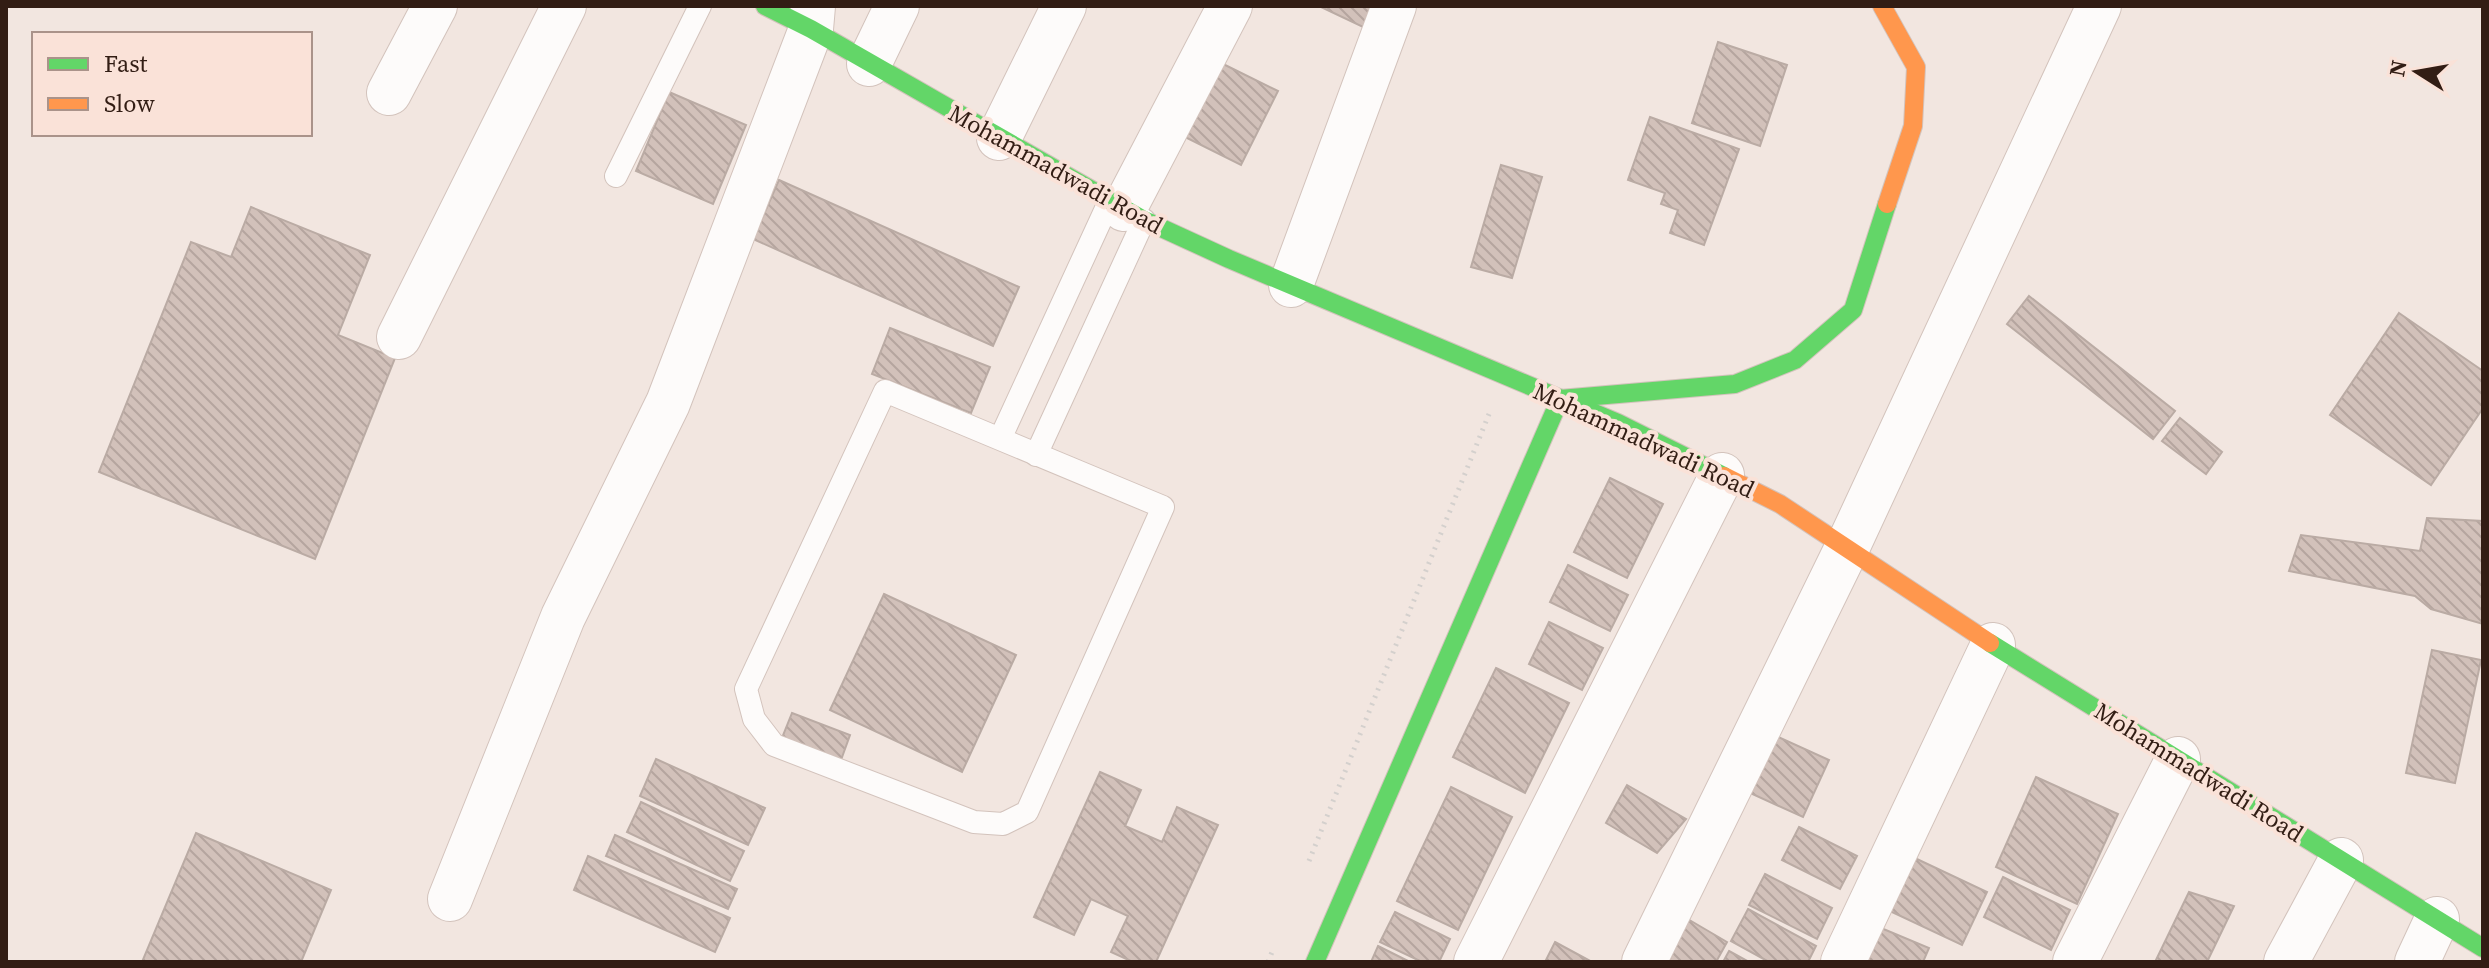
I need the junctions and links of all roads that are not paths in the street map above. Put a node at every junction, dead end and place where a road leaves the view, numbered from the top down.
1 (435, 6) edge
2 (564, 6) edge
3 (700, 6) edge
4 (765, 6) edge
5 (897, 6) edge
6 (1064, 6) edge
7 (1230, 6) edge
8 (1394, 6) edge
9 (1882, 6) edge
10 (2099, 6) edge
11 (812, 17) edge
12 (869, 64) junction
13 (389, 93) dead end
14 (999, 138) junction
15 (616, 176) dead end
16 (1126, 210) junction
17 (1291, 285) junction
18 (399, 337) dead end
19 (1560, 399) junction
20 (1000, 439) junction
21 (1036, 455) junction
22 (1722, 475) junction
23 (1847, 548) junction
24 (1993, 645) junction
25 (2178, 759) junction
26 (2341, 860) junction
27 (450, 899) dead end
28 (2437, 919) junction
29 (2483, 948) edge
30 (1315, 962) edge
31 (1476, 962) edge
32 (1644, 962) edge
33 (1843, 962) edge
34 (2075, 962) edge
35 (2286, 962) edge
36 (2417, 962) edge

1 - 13 street
2 - 18 street
3 - 15 lane
4 - 11 main road, Mohammadwadi Road
5 - 12 street
6 - 14 street
7 - 16 street
8 - 17 street
9 - 19 main road
10 - 23 street
11 - 12 main road, Mohammadwadi Road
11 - 27 street
12 - 14 main road, Mohammadwadi Road
14 - 16 main road, Mohammadwadi Road
16 - 17 main road, Mohammadwadi Road
16 - 20 lane
16 - 21 lane
17 - 19 main road, Mohammadwadi Road
19 - 22 main road, Mohammadwadi Road
19 - 30 main road
20 - 21 lane
20 - 21 lane
22 - 23 main road, Mohammadwadi Road
22 - 31 street
23 - 24 main road, Mohammadwadi Road
23 - 32 street
24 - 25 main road, Mohammadwadi Road
24 - 33 street
25 - 26 main road, Mohammadwadi Road
25 - 34 street
26 - 28 main road, Mohammadwadi Road
26 - 35 street
28 - 29 main road, Mohammadwadi Road
28 - 36 street

